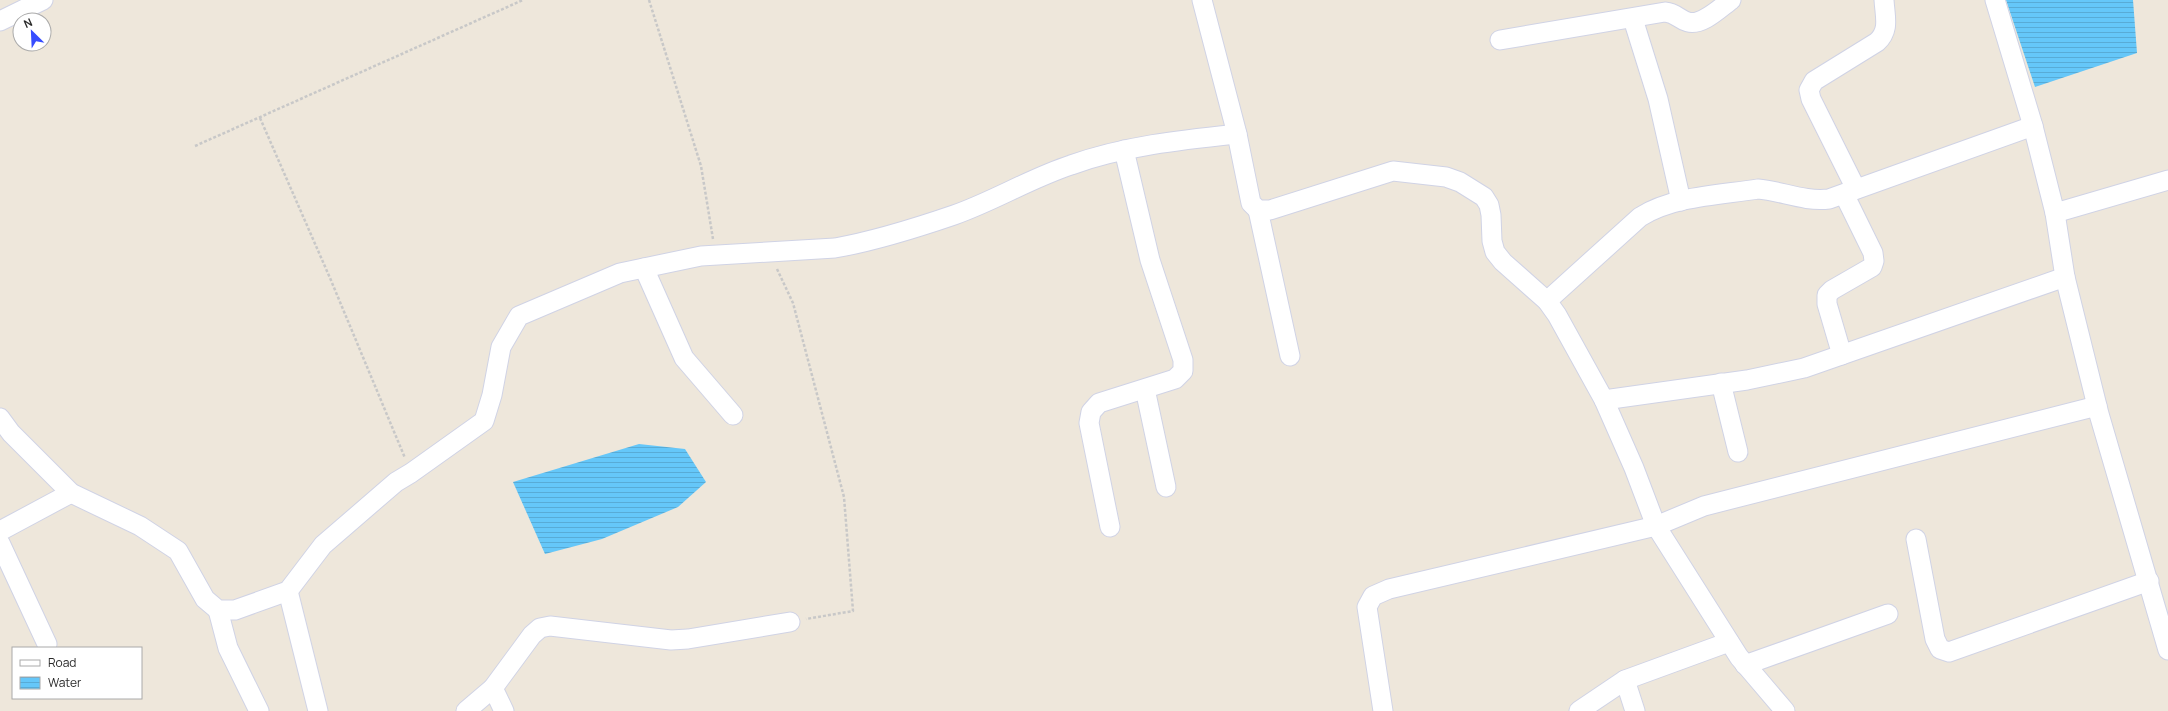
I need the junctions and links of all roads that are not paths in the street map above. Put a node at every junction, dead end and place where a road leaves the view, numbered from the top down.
1 (43, 0) edge
2 (1202, 0) edge
3 (1731, 0) edge
4 (1884, 0) edge
5 (1995, 0) edge
6 (1633, 18) junction
7 (0, 21) edge
8 (1500, 40) dead end
9 (2033, 126) junction
10 (1237, 134) junction
11 (1124, 150) junction
12 (2168, 180) edge
13 (1850, 192) junction
14 (1681, 201) junction
15 (1258, 210) junction
16 (2055, 213) junction
17 (644, 268) junction
18 (2064, 277) junction
19 (1546, 301) junction
20 (1842, 355) junction
21 (1290, 356) dead end
22 (1721, 383) junction
23 (1146, 389) junction
24 (1604, 400) junction
25 (2097, 406) junction
26 (733, 415) dead end
27 (0, 418) edge
28 (1738, 452) dead end
29 (1166, 487) dead end
30 (72, 493) junction
31 (1656, 526) junction
32 (1110, 527) dead end
33 (0, 531) edge
34 (1916, 539) dead end
35 (0, 543) edge
36 (2149, 581) junction
37 (288, 592) junction
38 (218, 610) junction
39 (1888, 614) dead end
40 (790, 622) road end
41 (1729, 642) junction
42 (47, 644) dead end
43 (2168, 650) edge
44 (1745, 665) junction
45 (1625, 680) junction
46 (493, 688) junction
47 (259, 711) edge
48 (318, 711) edge
49 (466, 711) edge
50 (504, 711) edge
51 (1383, 711) edge
52 (1579, 711) edge
53 (1635, 711) edge
54 (1786, 711) edge

1 - 7 street
2 - 10 street
3 - 6 street
4 - 13 street
5 - 9 street
6 - 8 street
6 - 14 street
9 - 13 street
9 - 16 street
10 - 11 street
10 - 15 street
11 - 17 street
11 - 23 street
12 - 16 street
13 - 14 street
13 - 20 street
14 - 19 street
15 - 19 street
15 - 21 street
16 - 18 street
17 - 26 street
17 - 37 street
18 - 20 street
18 - 25 street
19 - 24 street
20 - 22 street
22 - 24 street
22 - 28 street
23 - 29 street
23 - 32 street
24 - 31 street
25 - 31 street
25 - 36 street
27 - 30 street
30 - 33 street
30 - 38 street
31 - 41 street
31 - 51 street
34 - 36 street
35 - 42 street
36 - 43 street
37 - 38 street
37 - 48 street
38 - 47 street
39 - 44 street
40 - 46 street
41 - 44 street
41 - 45 street
44 - 54 street
45 - 52 street
45 - 53 street
46 - 49 street
46 - 50 street

